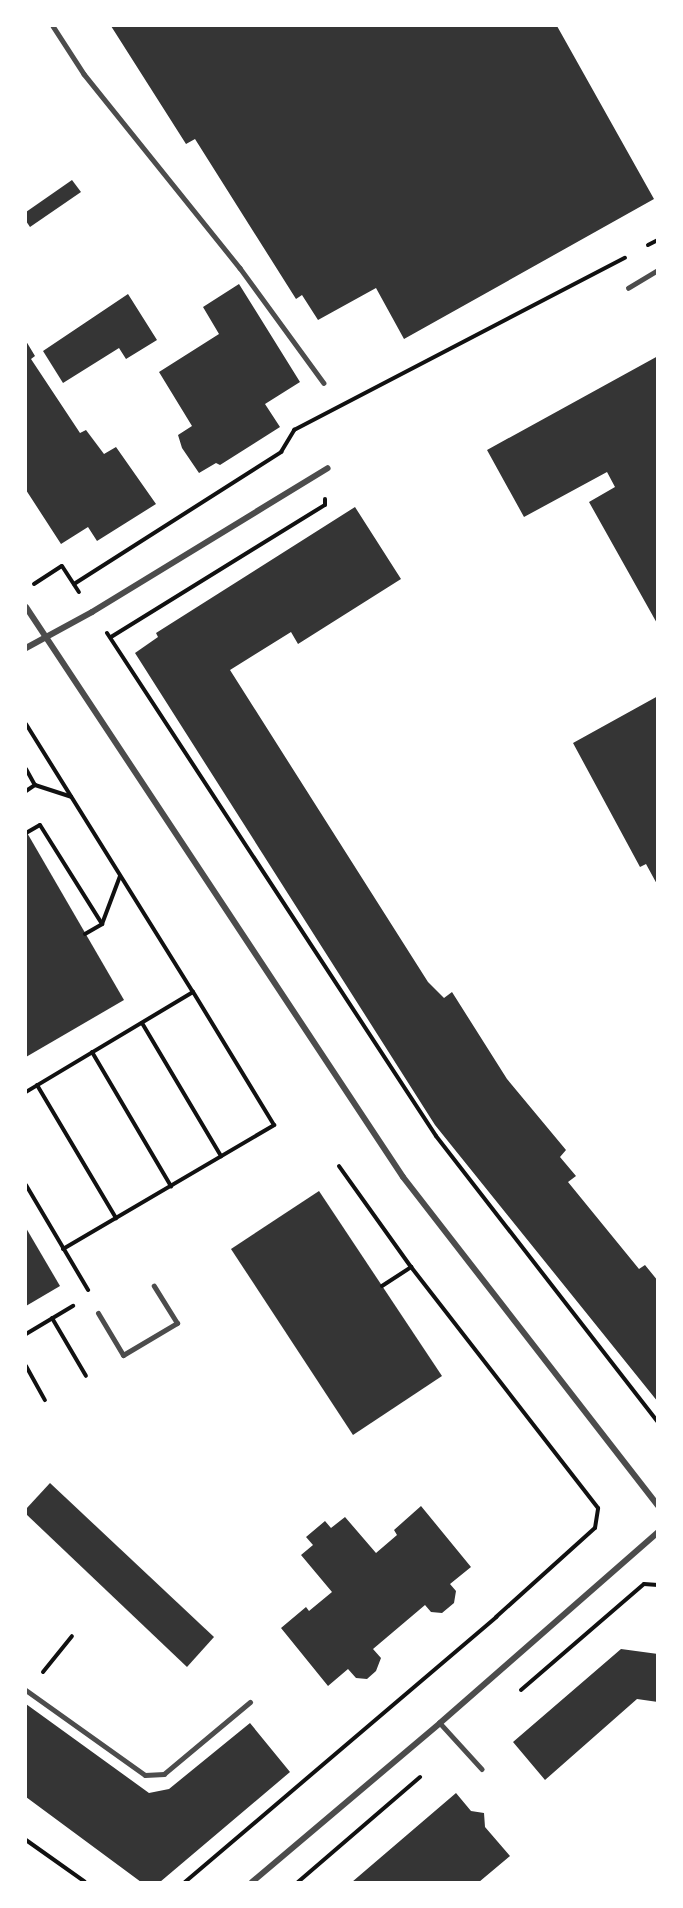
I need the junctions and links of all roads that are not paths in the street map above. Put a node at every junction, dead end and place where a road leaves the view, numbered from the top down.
1 (53, 26) edge
2 (657, 270) edge
3 (628, 288) dead end
4 (324, 383) dead end
5 (328, 468) road end
6 (26, 607) edge
7 (44, 638) junction
8 (26, 648) edge
9 (154, 1286) dead end
10 (98, 1313) dead end
11 (657, 1506) edge
12 (657, 1532) edge
13 (26, 1690) edge
14 (250, 1702) dead end
15 (440, 1723) junction
16 (482, 1769) dead end
17 (252, 1882) edge

1 - 4 lane
2 - 3 lane
5 - 7 street
6 - 7 street
7 - 8 street
7 - 11 street
9 - 10 street
12 - 15 street
13 - 14 lane
15 - 16 lane
15 - 17 street

